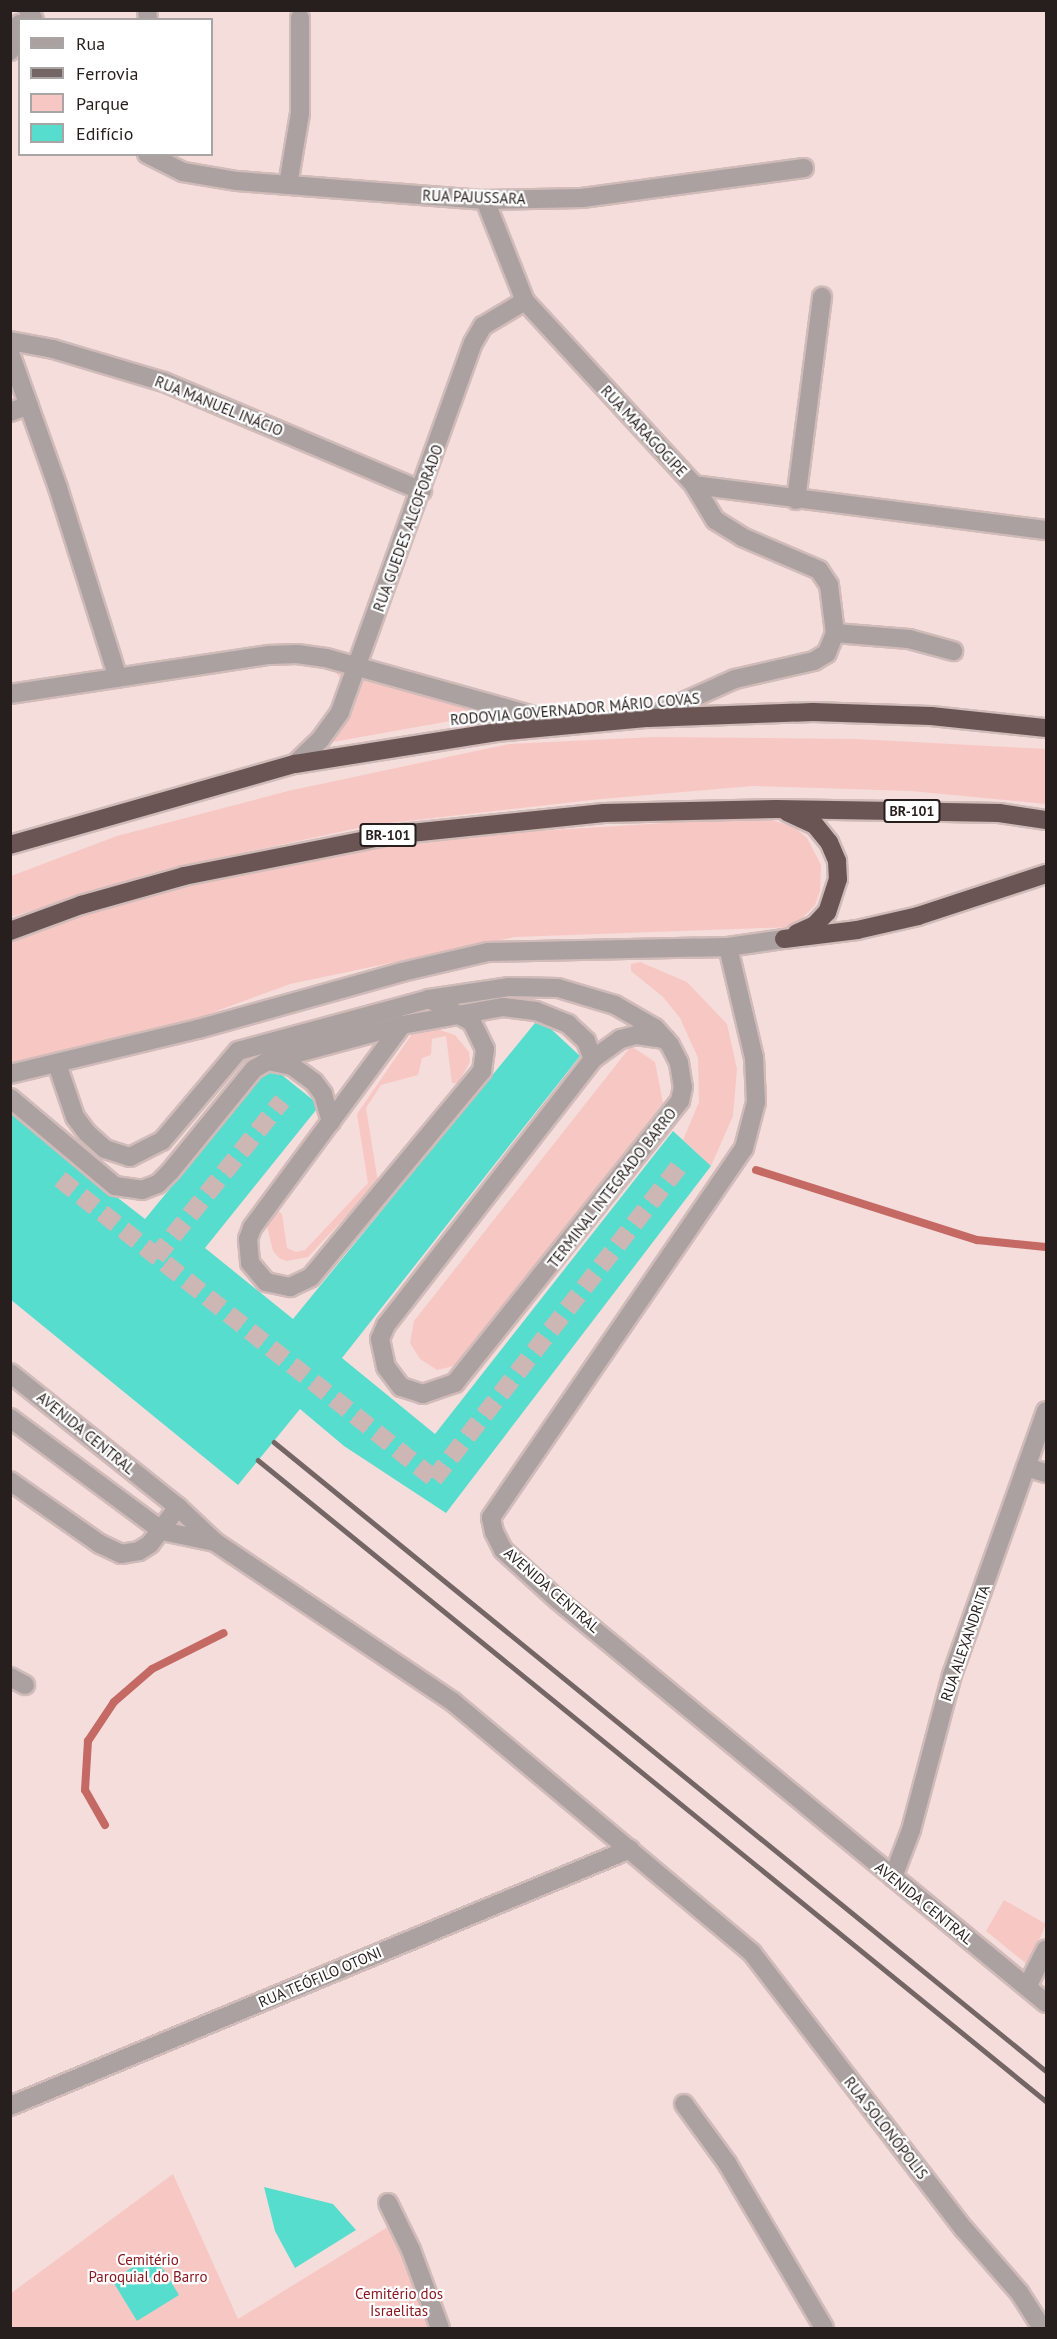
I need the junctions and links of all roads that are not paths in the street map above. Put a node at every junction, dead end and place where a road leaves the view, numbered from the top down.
1 (300, 18) dead end
2 (18, 29) edge
3 (10, 51) edge
4 (151, 156) edge
5 (804, 168) dead end
6 (288, 185) junction
7 (485, 200) junction
8 (822, 297) dead end
9 (525, 301) junction
10 (10, 341) edge
11 (10, 353) edge
12 (29, 405) junction
13 (10, 412) edge
14 (694, 485) junction
15 (422, 491) junction
16 (796, 500) junction
17 (1047, 530) edge
18 (835, 633) junction
19 (953, 651) dead end
20 (358, 666) junction
21 (118, 678) junction
22 (10, 694) edge
23 (648, 718) junction
24 (568, 725) junction
25 (1047, 728) edge
26 (295, 764) junction
27 (776, 809) junction
28 (1047, 820) edge
29 (10, 845) edge
30 (1047, 874) edge
31 (10, 931) edge
32 (784, 939) junction
33 (728, 947) junction
34 (429, 999) junction
35 (459, 1014) junction
36 (402, 1025) junction
37 (665, 1039) junction
38 (593, 1059) junction
39 (268, 1061) junction
40 (57, 1064) junction
41 (10, 1074) edge
42 (10, 1098) edge
43 (331, 1122) junction
44 (10, 1373) edge
45 (1047, 1411) edge
46 (10, 1418) edge
47 (1026, 1467) junction
48 (1047, 1473) edge
49 (10, 1481) edge
50 (178, 1507) junction
51 (162, 1531) junction
52 (215, 1542) junction
53 (630, 1849) junction
54 (893, 1877) junction
55 (726, 1930) joint
56 (1047, 1949) edge
57 (1027, 1987) junction
58 (1047, 2003) edge
59 (684, 2104) dead end
60 (10, 2106) edge
61 (388, 2203) dead end
62 (440, 2328) edge
63 (824, 2328) edge
64 (1042, 2328) edge

1 - 6 street
2 - 3 street
4 - 6 street, RUA PAJUSSARA
5 - 7 street, RUA PAJUSSARA
6 - 7 street, RUA PAJUSSARA
7 - 9 street, RUA MARAGOGIPE
8 - 16 street
9 - 14 street, RUA MARAGOGIPE
9 - 15 street, RUA GUEDES ALCOFORADO
10 - 15 street, RUA MANUEL INÁCIO
11 - 12 street
12 - 13 street
12 - 21 street
14 - 16 street, RUA MARAGOGIPE
14 - 18 street
15 - 20 street, RUA GUEDES ALCOFORADO
16 - 17 street, RUA MARAGOGIPE
18 - 19 street
18 - 23 street
20 - 21 street
20 - 24 street
20 - 26 street, RUA GUEDES ALCOFORADO
21 - 22 street
23 - 24 highway, RODOVIA GOVERNADOR MÁRIO COVAS
23 - 25 highway, RODOVIA GOVERNADOR MÁRIO COVAS
24 - 26 highway, RODOVIA GOVERNADOR MÁRIO COVAS
26 - 29 highway, RODOVIA GOVERNADOR MÁRIO COVAS
27 - 28 highway, BR-101
27 - 31 highway, BR-101
27 - 32 highway
30 - 32 highway
32 - 33 street
33 - 40 street
33 - 54 street, AVENIDA CENTRAL
34 - 35 street
34 - 37 street
34 - 40 street
35 - 36 street
35 - 38 street
35 - 43 street
36 - 39 street
36 - 43 street
37 - 38 street, TERMINAL INTEGRADO BARRO
37 - 38 street, TERMINAL INTEGRADO BARRO
39 - 42 street
39 - 43 street
40 - 41 street
44 - 50 street, AVENIDA CENTRAL
45 - 47 street, RUA ALEXANDRITA
46 - 51 street, AVENIDA CENTRAL
47 - 48 street
47 - 54 street, RUA ALEXANDRITA
49 - 51 street
50 - 51 street
50 - 52 street, AVENIDA CENTRAL
51 - 52 street, AVENIDA CENTRAL
52 - 53 street, AVENIDA CENTRAL
53 - 55 street, AVENIDA CENTRAL
53 - 60 street, RUA TEÓFILO OTONI
54 - 57 street, AVENIDA CENTRAL
55 - 64 street, RUA SOLONÓPOLIS
56 - 57 street
57 - 58 street, AVENIDA CENTRAL
59 - 63 street
61 - 62 street

